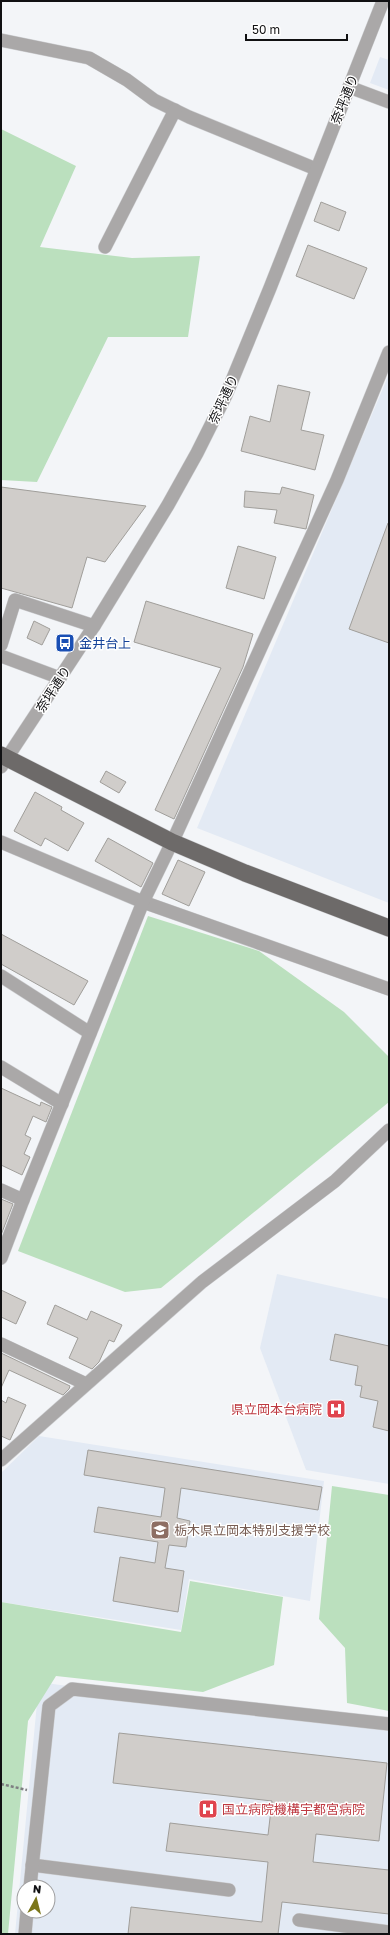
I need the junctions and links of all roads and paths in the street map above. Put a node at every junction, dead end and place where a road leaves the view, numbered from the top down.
1 (383, 1) edge
2 (1, 40) edge
3 (349, 87) junction
4 (389, 102) edge
5 (175, 110) junction
6 (316, 169) junction
7 (106, 247) dead end
8 (389, 352) edge
9 (94, 626) junction
10 (1, 645) edge
11 (1, 656) edge
12 (60, 678) junction
13 (3, 760) edge
14 (1, 842) edge
15 (172, 842) junction
16 (143, 902) junction
17 (389, 928) edge
18 (1, 976) edge
19 (389, 989) edge
20 (90, 1033) junction
21 (1, 1067) edge
22 (62, 1104) junction
23 (389, 1130) edge
24 (1, 1190) edge
25 (23, 1200) junction
26 (1, 1258) edge
27 (1, 1344) edge
28 (86, 1384) junction
29 (7, 1447) edge
30 (1, 1460) edge
31 (389, 1724) edge
32 (1, 1784) edge
33 (39, 1793) junction
34 (32, 1865) junction
35 (31, 1879) edge
36 (229, 1890) dead end
37 (26, 1919) edge
38 (299, 1920) dead end
39 (389, 1932) edge
40 (25, 1934) edge

1 - 3 street, 奈坪通り
2 - 5 street
3 - 4 street
3 - 6 street, 奈坪通り
5 - 6 street
5 - 7 street
6 - 9 street, 奈坪通り
8 - 15 street
9 - 10 street
9 - 12 street, 奈坪通り
11 - 12 street
12 - 13 street, 奈坪通り
13 - 15 main road
14 - 16 street
15 - 16 street
15 - 17 main road
16 - 19 street
16 - 20 street
18 - 20 street
20 - 22 street
21 - 22 street
22 - 25 street
23 - 28 street
24 - 25 street
25 - 26 street
27 - 28 street
28 - 29 street
29 - 30 street
31 - 33 street
32 - 33 path
33 - 34 street
34 - 35 street
34 - 36 street
37 - 40 street
38 - 39 street

